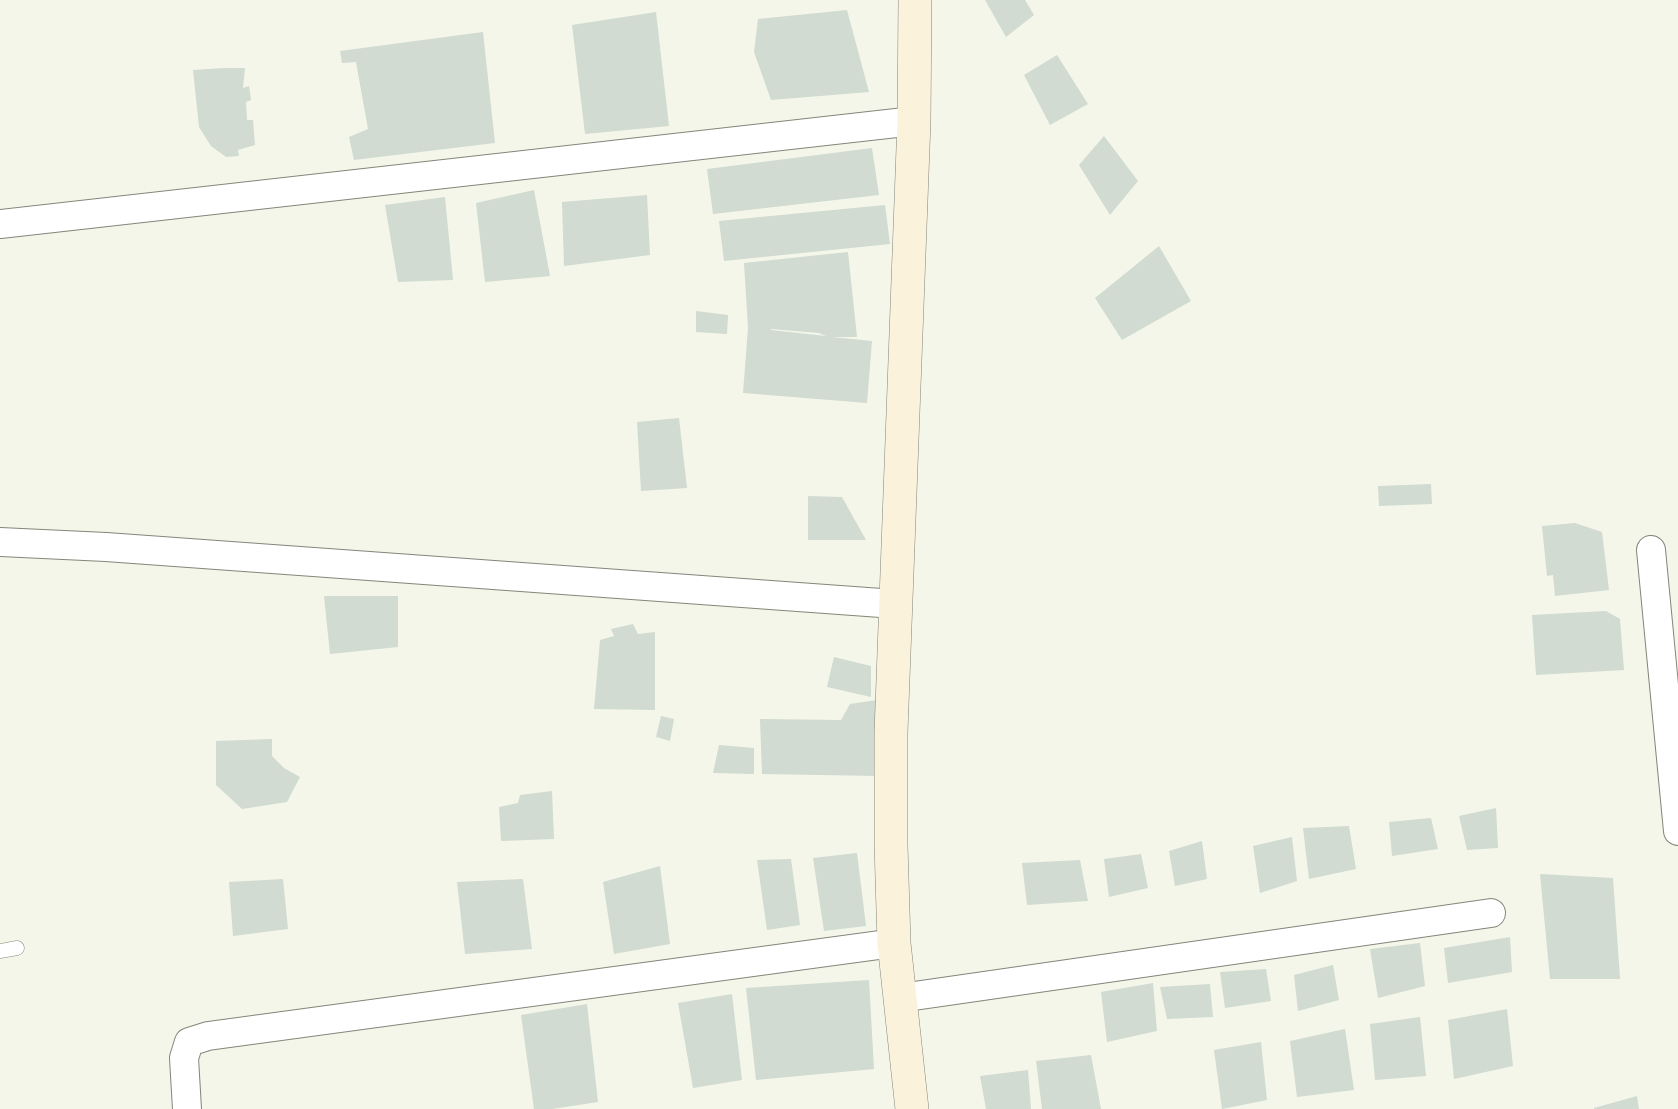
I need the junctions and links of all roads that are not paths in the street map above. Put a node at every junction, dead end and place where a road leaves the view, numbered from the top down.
1 (915, 0) edge
2 (914, 121) junction
3 (0, 224) edge
4 (0, 542) edge
5 (1651, 550) dead end
6 (895, 604) junction
7 (1678, 831) edge
8 (1491, 914) dead end
9 (894, 943) junction
10 (16, 948) dead end
11 (0, 951) edge
12 (900, 999) junction
13 (187, 1109) edge
14 (912, 1109) edge

1 - 2 street
2 - 3 street
2 - 6 street
4 - 6 street
5 - 7 street
6 - 9 street
8 - 12 street
9 - 12 street
9 - 13 street
10 - 11 lane
12 - 14 street

